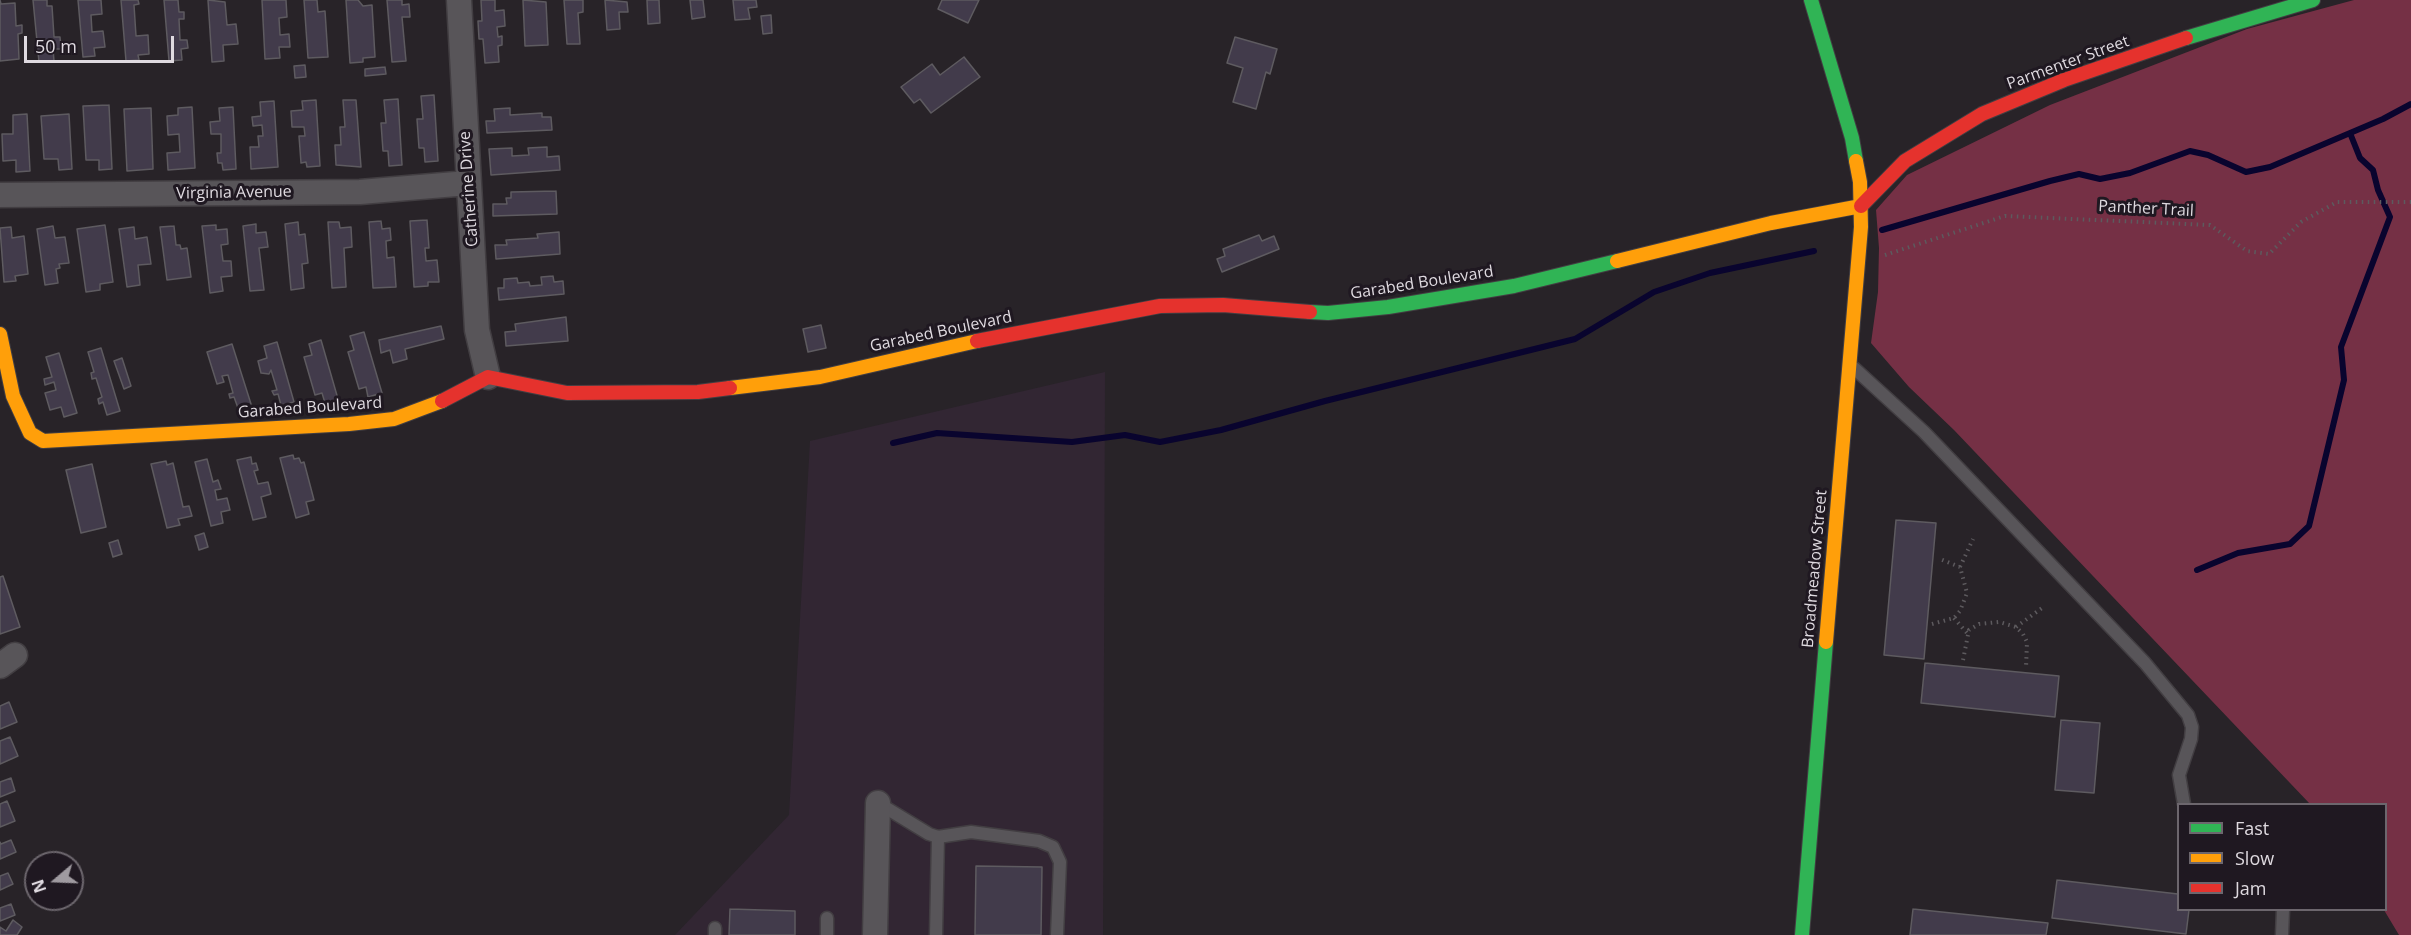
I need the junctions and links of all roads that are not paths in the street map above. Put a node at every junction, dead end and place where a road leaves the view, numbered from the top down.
1 (459, 0) edge
2 (1811, 0) edge
3 (2313, 0) edge
4 (468, 183) junction
5 (0, 195) edge
6 (1861, 206) junction
7 (0, 334) edge
8 (1848, 363) junction
9 (488, 377) junction
10 (878, 803) joint
11 (2184, 803) edge
12 (938, 837) junction
13 (2283, 911) edge
14 (827, 918) dead end
15 (827, 935) edge
16 (875, 935) edge
17 (936, 935) edge
18 (1057, 935) edge
19 (1802, 935) edge
20 (2282, 935) edge

1 - 4 street, Catherine Drive
2 - 6 street, Broadmeadow Street
3 - 6 street, Parmenter Street
4 - 5 street, Virginia Avenue
4 - 9 street, Catherine Drive
6 - 8 street, Broadmeadow Street
6 - 9 street, Garabed Boulevard
7 - 9 street, Garabed Boulevard
8 - 11 lane
8 - 19 street, Broadmeadow Street
10 - 12 lane
10 - 16 street
12 - 17 lane
12 - 18 lane
13 - 20 lane
14 - 15 lane

